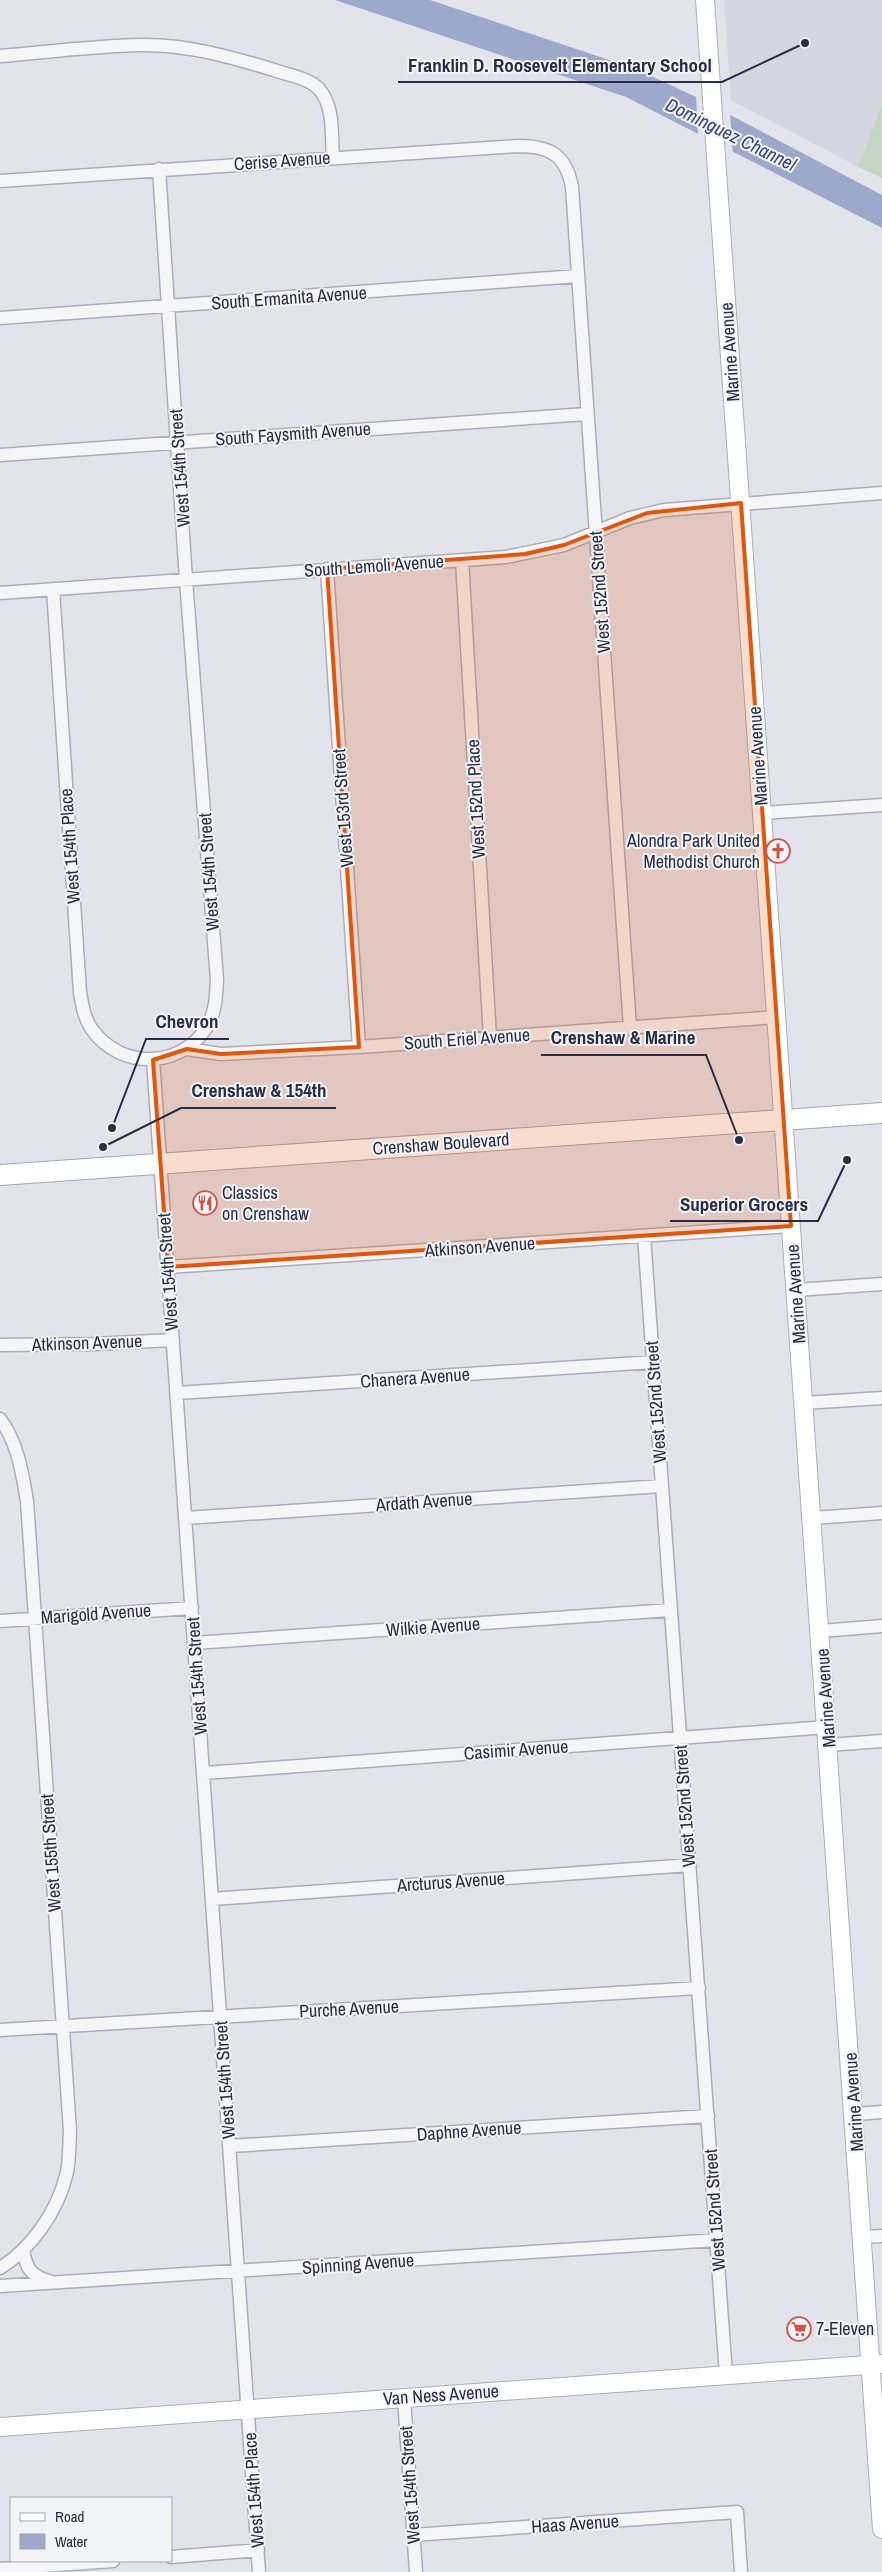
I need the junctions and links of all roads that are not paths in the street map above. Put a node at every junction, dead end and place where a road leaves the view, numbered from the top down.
1 (705, 0) edge
2 (0, 56) edge
3 (333, 158) junction
4 (560, 159) joint
5 (159, 170) junction
6 (0, 181) edge
7 (578, 276) junction
8 (169, 307) junction
9 (0, 318) edge
10 (587, 414) junction
11 (178, 442) junction
12 (0, 455) edge
13 (882, 493) edge
14 (741, 503) junction
15 (596, 533) junction
16 (462, 560) junction
17 (327, 569) junction
18 (186, 580) junction
19 (53, 590) junction
20 (0, 593) edge
21 (882, 805) edge
22 (762, 813) junction
23 (777, 1017) junction
24 (630, 1028) junction
25 (490, 1038) junction
26 (360, 1047) junction
27 (187, 1049) junction
28 (153, 1060) junction
29 (882, 1113) edge
30 (784, 1120) junction
31 (161, 1163) junction
32 (0, 1175) edge
33 (791, 1226) junction
34 (644, 1236) junction
35 (168, 1267) junction
36 (882, 1284) edge
37 (796, 1290) junction
38 (173, 1340) junction
39 (0, 1345) edge
40 (654, 1362) junction
41 (177, 1393) junction
42 (882, 1398) edge
43 (804, 1403) junction
44 (0, 1420) edge
45 (662, 1486) junction
46 (882, 1512) edge
47 (186, 1518) junction
48 (813, 1518) junction
49 (192, 1608) junction
50 (672, 1610) junction
51 (34, 1619) junction
52 (0, 1621) edge
53 (882, 1626) edge
54 (821, 1631) junction
55 (194, 1644) junction
56 (828, 1727) junction
57 (680, 1738) junction
58 (882, 1741) edge
59 (829, 1745) junction
60 (204, 1773) junction
61 (690, 1865) junction
62 (212, 1900) junction
63 (699, 1988) junction
64 (221, 2017) junction
65 (64, 2026) junction
66 (0, 2030) edge
67 (882, 2112) edge
68 (855, 2114) junction
69 (708, 2116) junction
70 (230, 2146) junction
71 (882, 2236) edge
72 (863, 2237) junction
73 (717, 2240) junction
74 (23, 2250) junction
75 (0, 2268) edge
76 (238, 2269) junction
77 (54, 2282) junction
78 (0, 2286) edge
79 (876, 2364) edge
80 (726, 2375) junction
81 (404, 2398) junction
82 (249, 2409) junction
83 (0, 2427) edge
84 (882, 2529) edge
85 (413, 2535) junction
86 (258, 2550) junction
87 (172, 2556) edge
88 (99, 2562) edge
89 (0, 2569) edge
90 (260, 2572) edge
91 (416, 2572) edge
92 (741, 2572) edge

1 - 14 main road, Marine Avenue
2 - 3 street
3 - 4 street, Cerise Avenue
3 - 5 street, Cerise Avenue
4 - 7 street, West 152nd Street
5 - 6 street, Cerise Avenue
5 - 8 street, West 154th Street
7 - 8 street, South Ermanita Avenue
7 - 10 street, West 152nd Street
8 - 9 street, South Ermanita Avenue
8 - 11 street, West 154th Street
10 - 11 street, South Faysmith Avenue
10 - 15 street, West 152nd Street
11 - 12 street, South Faysmith Avenue
11 - 18 street, West 154th Street
13 - 14 street, South Lemoli Avenue
14 - 15 street, South Lemoli Avenue
14 - 22 main road, Marine Avenue
15 - 16 street, South Lemoli Avenue
15 - 24 street, West 152nd Street
16 - 17 street, South Lemoli Avenue
16 - 25 street, West 152nd Place
17 - 18 street, South Lemoli Avenue
17 - 26 street, West 153rd Street
18 - 19 street, South Lemoli Avenue
18 - 27 street, West 154th Street
19 - 20 street, South Lemoli Avenue
19 - 28 street, West 154th Place
21 - 22 street
22 - 23 main road, Marine Avenue
23 - 24 street, South Eriel Avenue
23 - 30 main road, Marine Avenue
24 - 25 street, South Eriel Avenue
25 - 26 street, South Eriel Avenue
26 - 27 street, South Eriel Avenue
27 - 28 street, West 154th Street
28 - 31 street, West 154th Street
29 - 30 main road, Crenshaw Boulevard
30 - 31 main road, Crenshaw Boulevard
30 - 33 main road, Marine Avenue
31 - 32 main road, Crenshaw Boulevard
31 - 35 street, West 154th Street
33 - 34 street, Atkinson Avenue
33 - 37 main road, Marine Avenue
34 - 35 street, Atkinson Avenue
34 - 40 street, West 152nd Street
35 - 38 street, West 154th Street
36 - 37 street
37 - 43 main road, Marine Avenue
38 - 39 street, Atkinson Avenue
38 - 41 street, West 154th Street
40 - 41 street, Chanera Avenue
40 - 45 street, West 152nd Street
41 - 47 street, West 154th Street
42 - 43 street
43 - 48 main road, Marine Avenue
44 - 51 street, West 155th Street
45 - 47 street, Ardath Avenue
45 - 50 street, West 152nd Street
46 - 48 street
47 - 49 street, West 154th Street
48 - 54 main road, Marine Avenue
49 - 51 street, Marigold Avenue
49 - 55 street, West 154th Street
50 - 55 street, Wilkie Avenue
50 - 57 street, West 152nd Street
51 - 52 street, Marigold Avenue
51 - 65 street, West 155th Street
53 - 54 street
54 - 56 main road, Marine Avenue
55 - 60 street, West 154th Street
56 - 57 street, Casimir Avenue
56 - 59 main road, Marine Avenue
57 - 60 street, Casimir Avenue
57 - 61 street, West 152nd Street
58 - 59 street
59 - 68 main road, Marine Avenue
60 - 62 street, West 154th Street
61 - 62 street, Arcturus Avenue
61 - 63 street, West 152nd Street
62 - 64 street, West 154th Street
63 - 64 street, Purche Avenue
63 - 69 street, West 152nd Street
64 - 65 street, Purche Avenue
64 - 70 street, West 154th Street
65 - 66 street, Purche Avenue
65 - 74 street, West 155th Street
67 - 68 street
68 - 72 main road, Marine Avenue
69 - 70 street, Daphne Avenue
69 - 73 street, West 152nd Street
70 - 76 street, West 154th Street
71 - 72 street
72 - 79 main road, Marine Avenue
73 - 76 street, Spinning Avenue
73 - 80 street, West 152nd Street
74 - 75 street, West 155th Street
74 - 77 street
76 - 77 street, Spinning Avenue
76 - 82 street, West 154th Street
77 - 78 street, Spinning Avenue
79 - 80 main road, Van Ness Avenue
79 - 84 main road, Marine Avenue
80 - 81 main road, Van Ness Avenue
81 - 82 main road, Van Ness Avenue
81 - 85 street, West 154th Street
82 - 83 main road, Van Ness Avenue
82 - 86 street, West 154th Place
85 - 91 street, West 154th Street
85 - 92 street, Haas Avenue
86 - 87 street
86 - 90 street, West 154th Place
88 - 89 street

